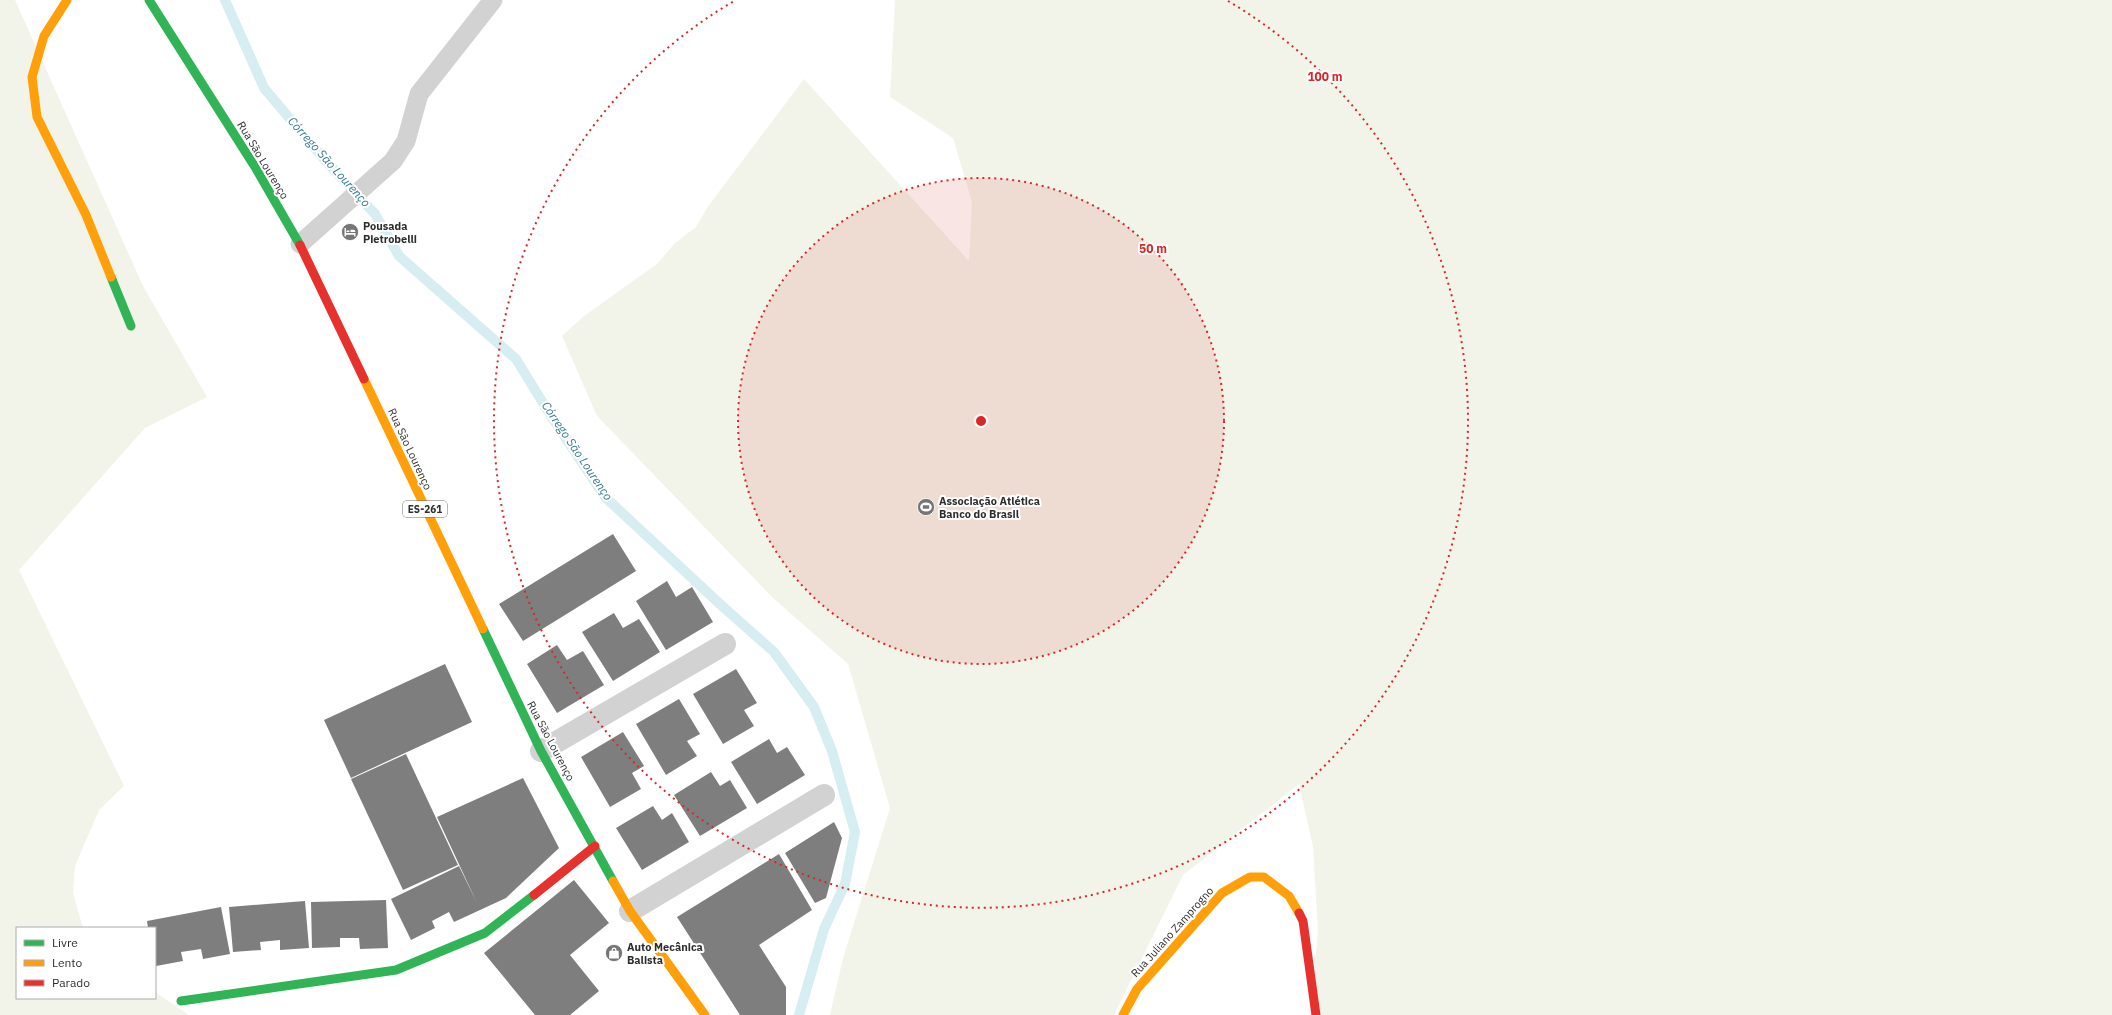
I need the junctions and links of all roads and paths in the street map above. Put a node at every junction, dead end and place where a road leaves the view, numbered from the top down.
1 (67, 0) edge
2 (149, 0) edge
3 (494, 0) edge
4 (300, 244) junction
5 (131, 326) dead end
6 (725, 644) dead end
7 (541, 751) junction
8 (824, 795) dead end
9 (595, 846) junction
10 (630, 911) junction
11 (181, 1001) dead end
12 (705, 1015) edge
13 (1123, 1015) edge
14 (1316, 1015) edge

1 - 5 street
2 - 4 street, Rua São Lourenço / ES-261
3 - 4 lane
4 - 7 street, Rua São Lourenço / ES-261
6 - 7 street
7 - 9 street, Rua São Lourenço / ES-261
8 - 10 street
9 - 10 street, Rua São Lourenço / ES-261
9 - 11 street
10 - 12 street, Rua São Lourenço / ES-261
13 - 14 street, Rua Juliano Zamprogno

